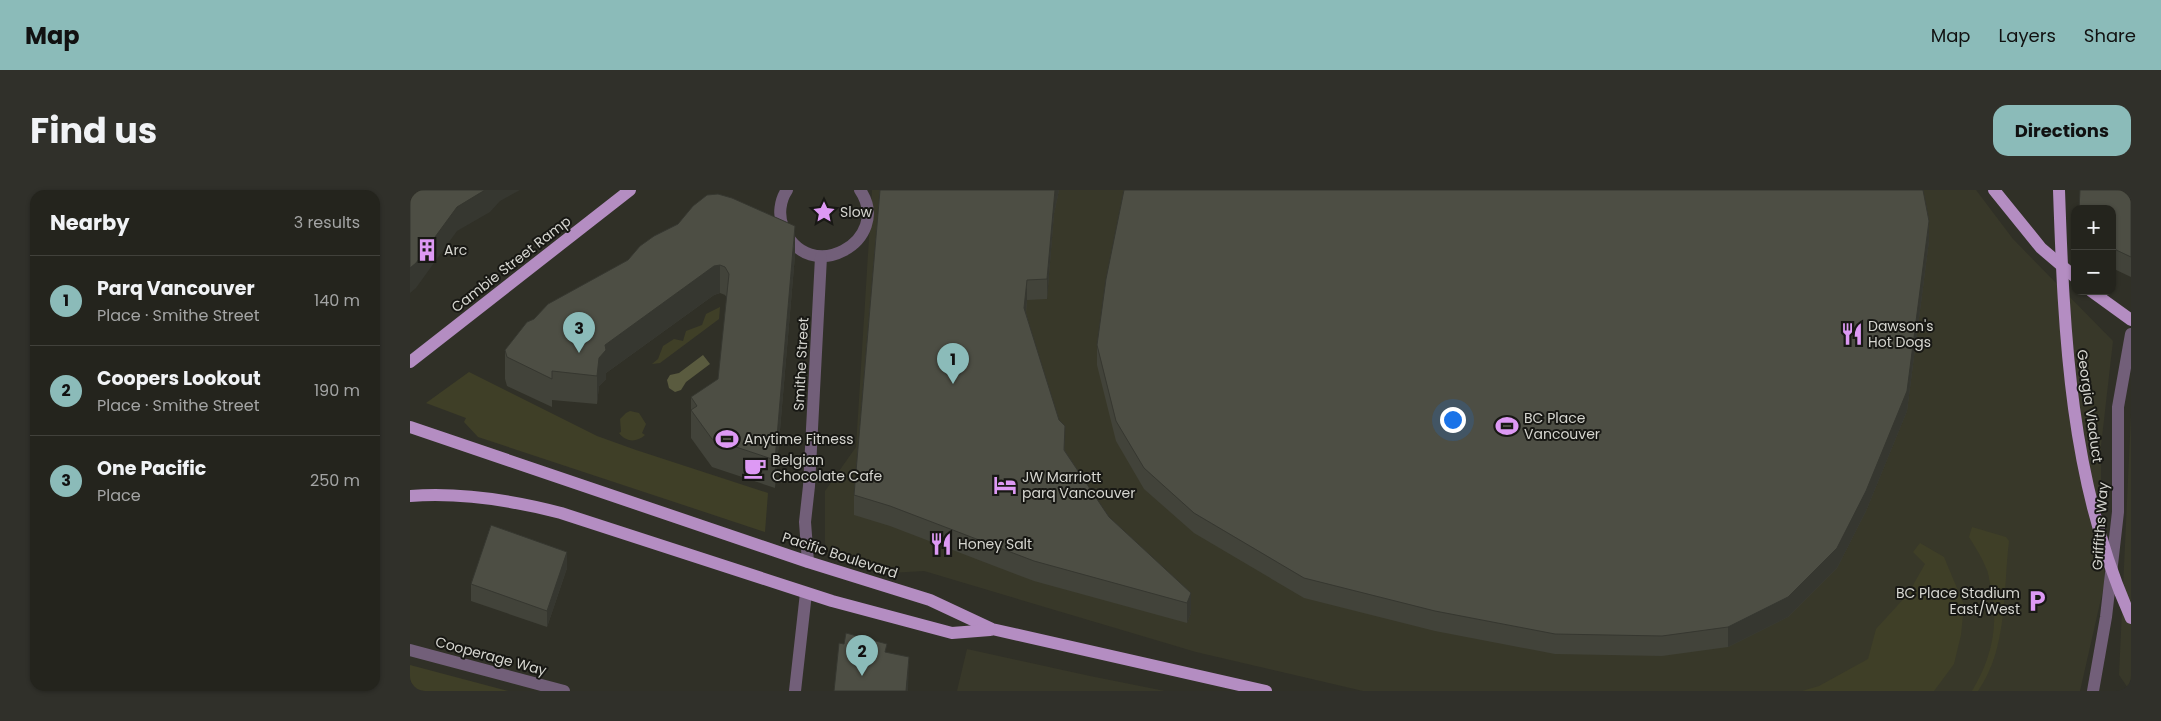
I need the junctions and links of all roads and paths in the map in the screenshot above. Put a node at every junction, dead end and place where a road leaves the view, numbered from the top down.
1 (630, 190) edge
2 (787, 190) edge
3 (860, 190) edge
4 (1994, 190) edge
5 (2059, 190) edge
6 (822, 257) junction
7 (2071, 274) edge
8 (2097, 295) edge
9 (2131, 320) edge
10 (2131, 334) edge
11 (410, 362) edge
12 (410, 427) edge
13 (410, 496) edge
14 (808, 562) junction
15 (806, 593) junction
16 (2131, 618) edge
17 (992, 629) junction
18 (410, 650) edge
19 (564, 691) edge
20 (794, 691) edge
21 (1266, 691) edge
22 (2094, 691) edge

1 - 11 main road, Cambie Street Ramp
2 - 6 street
3 - 6 street
4 - 7 main road
5 - 16 main road, Georgia Viaduct
6 - 14 street, Smithe Street
8 - 9 main road
10 - 22 street, Griffiths Way
12 - 14 main road, Pacific Boulevard
13 - 15 main road
14 - 17 main road, Pacific Boulevard
15 - 17 main road
15 - 20 street
17 - 21 main road, Pacific Boulevard
18 - 19 street, Cooperage Way

